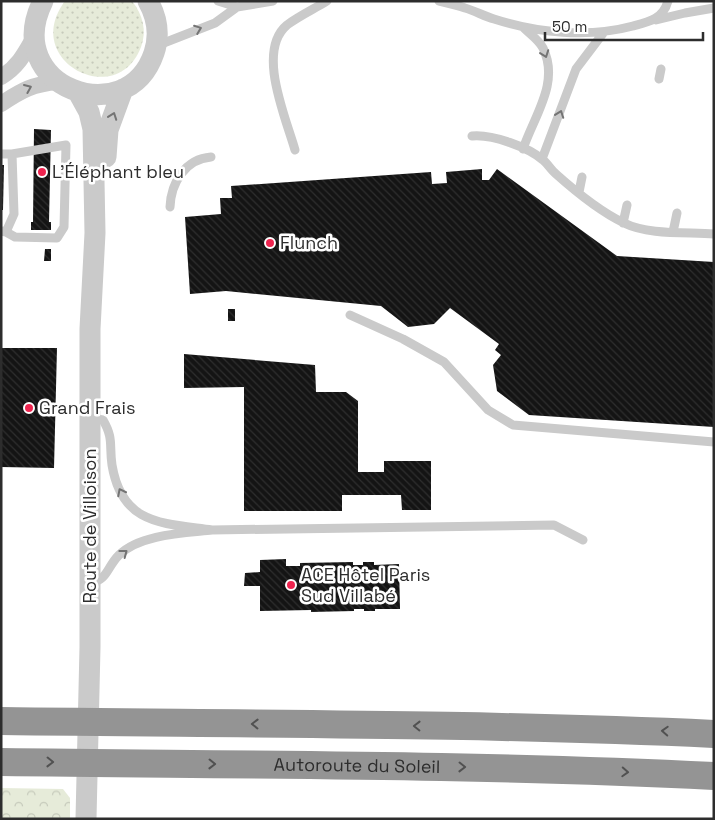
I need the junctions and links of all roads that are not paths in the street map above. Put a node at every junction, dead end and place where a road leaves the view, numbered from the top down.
1 (43, 1) edge
2 (148, 1) edge
3 (218, 1) edge
4 (273, 1) edge
5 (327, 1) edge
6 (439, 1) edge
7 (668, 1) edge
8 (464, 5) edge
9 (238, 8) junction
10 (714, 8) edge
11 (653, 21) junction
12 (524, 28) junction
13 (604, 32) junction
14 (34, 36) junction
15 (156, 46) junction
16 (662, 69) dead end
17 (1, 76) edge
18 (659, 79) dead end
19 (58, 82) junction
20 (123, 88) junction
21 (78, 92) junction
22 (1, 104) edge
23 (472, 136) dead end
24 (523, 149) junction
25 (295, 150) dead end
26 (1, 154) edge
27 (12, 154) junction
28 (211, 156) dead end
29 (542, 159) junction
30 (582, 177) dead end
31 (579, 192) junction
32 (627, 205) dead end
33 (170, 207) dead end
34 (678, 213) dead end
35 (623, 223) junction
36 (4, 232) edge
37 (673, 232) junction
38 (95, 233) junction
39 (714, 234) edge
40 (350, 315) dead end
41 (90, 418) junction
42 (714, 442) edge
43 (212, 530) junction
44 (583, 540) dead end
45 (89, 584) junction
46 (1, 721) edge
47 (714, 734) edge
48 (1, 762) edge
49 (714, 776) edge
50 (86, 819) edge

1 - 14 street
2 - 15 street
3 - 9 lane
4 - 9 lane
5 - 25 lane
6 - 8 lane
7 - 11 lane
8 - 12 lane
15 -> 9 lane
10 - 11 lane
11 - 13 lane
12 - 13 lane
12 -> 24 lane
29 -> 13 lane
14 - 17 street
14 - 19 street
15 - 20 street
16 - 18 lane
19 - 21 street
22 -> 19 street
20 - 21 street
38 -> 20 street, Route de Villoison
21 - 38 street, Route de Villoison
23 - 24 lane
24 - 29 lane
26 - 27 lane
27 - 36 lane
27 - 36 lane
28 - 33 lane
29 - 31 lane
30 - 31 lane
31 - 35 lane
32 - 35 lane
34 - 37 lane
35 - 37 lane
37 - 39 lane
38 - 41 street, Route de Villoison
40 - 42 lane
43 -> 41 lane
41 - 45 street, Route de Villoison
43 - 44 lane
45 -> 43 lane
45 - 50 street, Route de Villoison
47 -> 46 highway
48 -> 49 highway, Autoroute du Soleil

